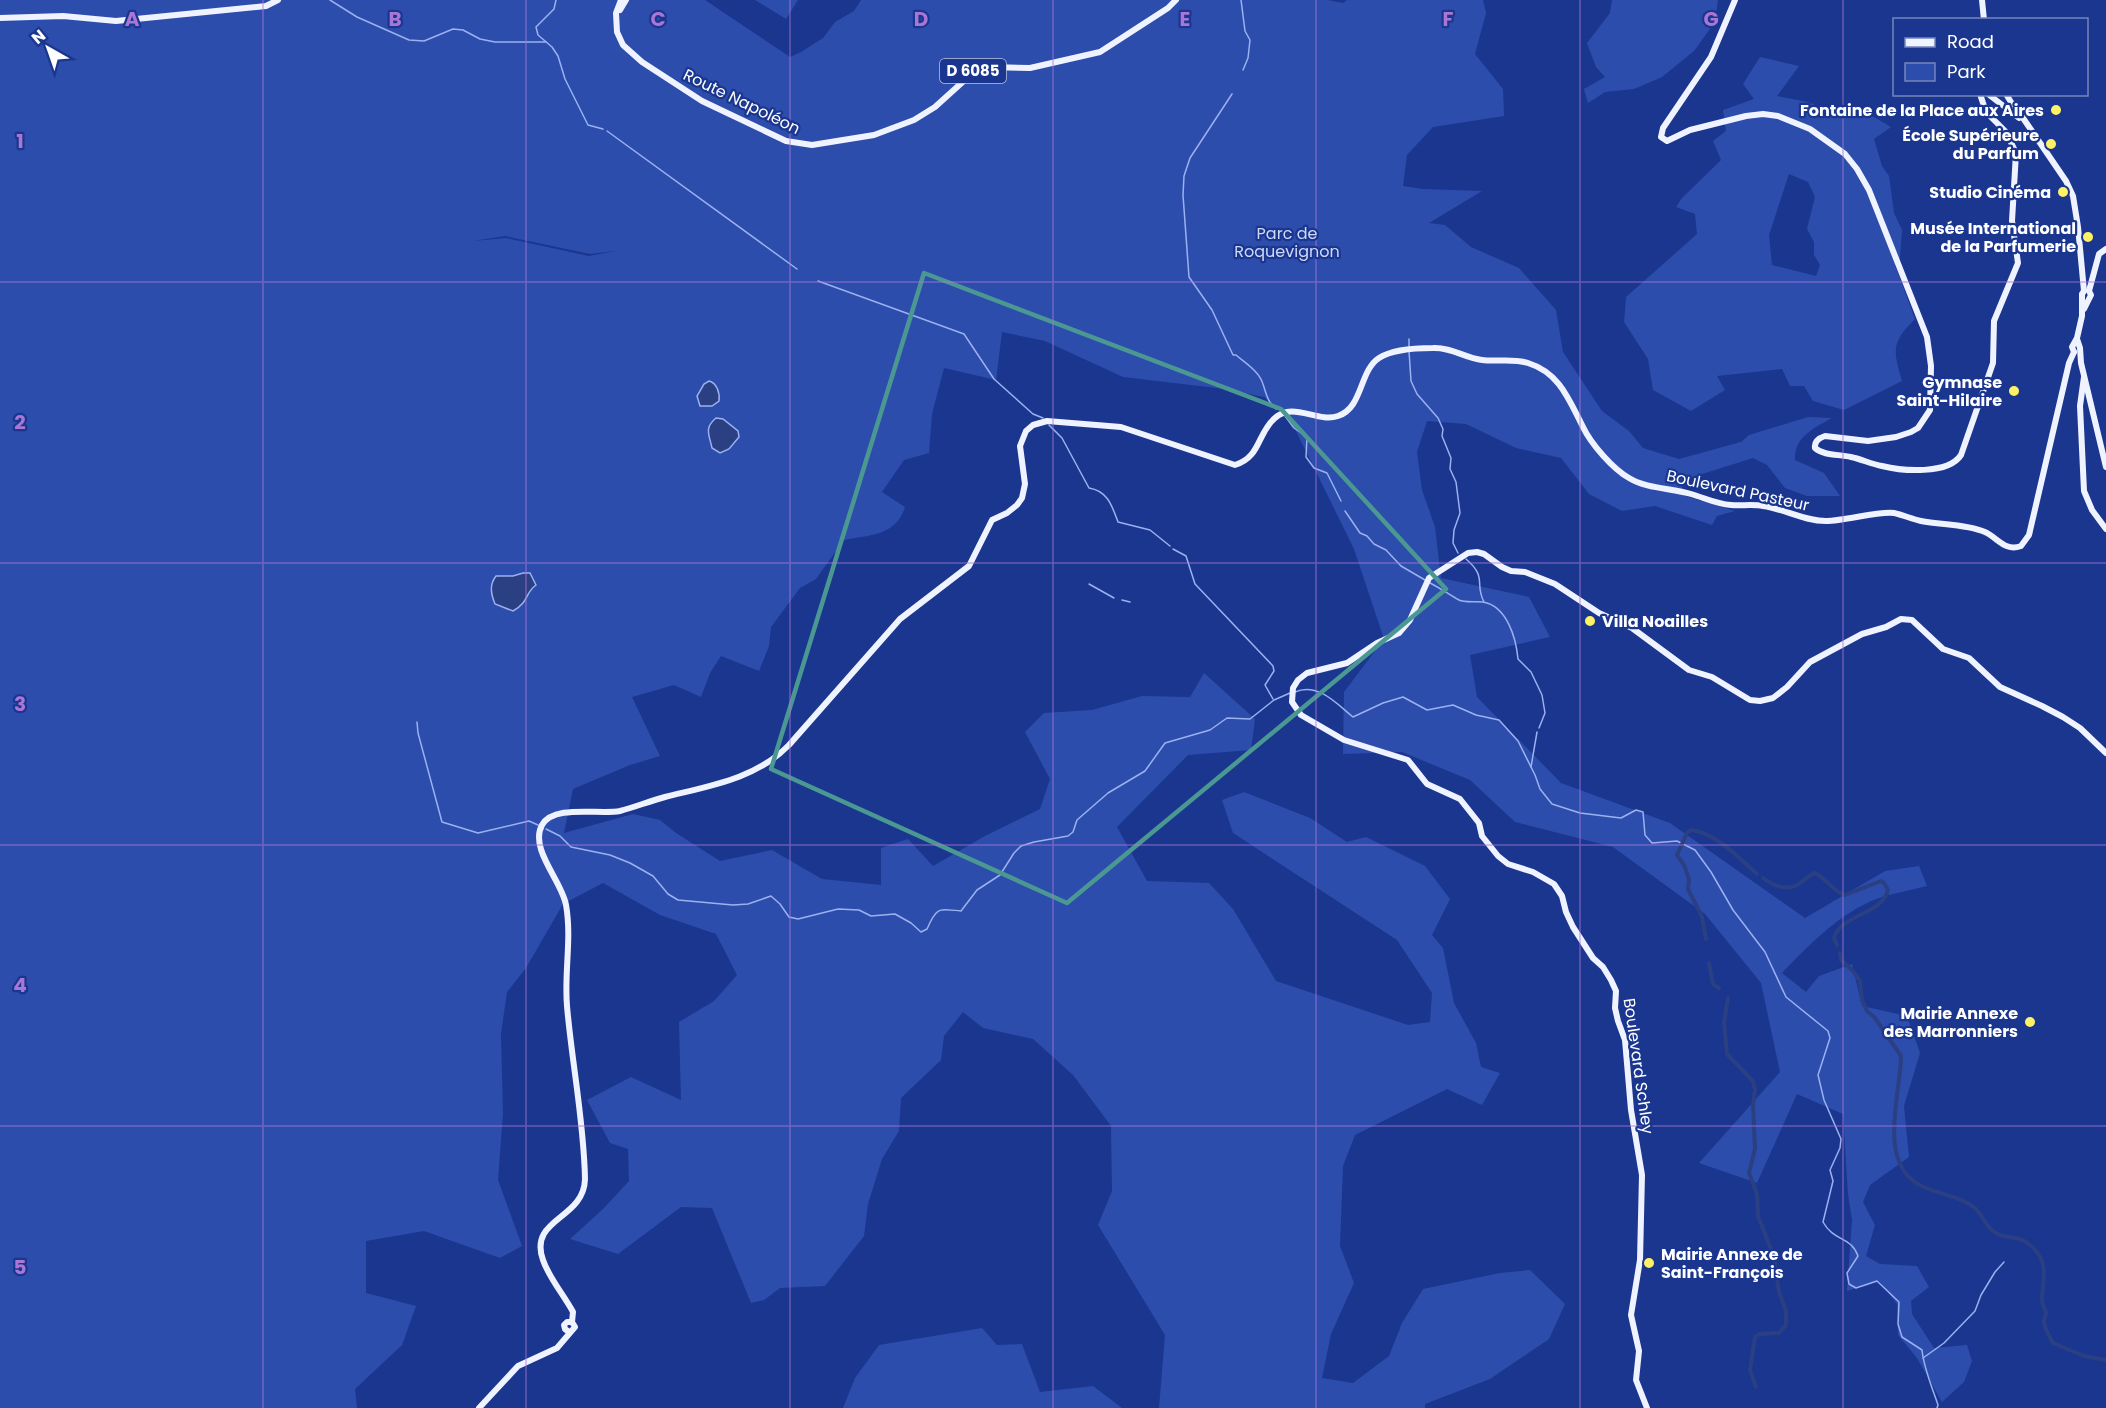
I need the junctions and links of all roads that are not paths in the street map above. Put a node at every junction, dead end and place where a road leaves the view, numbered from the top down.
1 (278, 0) edge
2 (621, 0) edge
3 (626, 0) edge
4 (1176, 0) edge
5 (1735, 0) edge
6 (1982, 0) edge
7 (0, 18) edge
8 (1984, 18) edge
9 (626, 48) junction
10 (1983, 96) edge
11 (2008, 96) edge
12 (1995, 97) edge
13 (2019, 115) junction
14 (2106, 249) edge
15 (2086, 295) junction
16 (2076, 349) junction
17 (2084, 393) junction
18 (2106, 467) edge
19 (2106, 529) edge
20 (2106, 753) edge
21 (479, 1408) edge
22 (1647, 1408) edge

1 - 7 main road
2 - 9 main road, Route Napoléon / D 6085
3 - 9 main road
4 - 9 main road, Route Napoléon / D 6085
5 - 10 main road
6 - 8 main road
11 - 13 main road
12 - 13 main road
13 - 15 main road
14 - 15 main road
15 - 16 main road
16 - 17 main road
16 - 21 main road, Boulevard Pasteur
17 - 18 main road
17 - 19 main road
20 - 22 main road, Boulevard Schley

